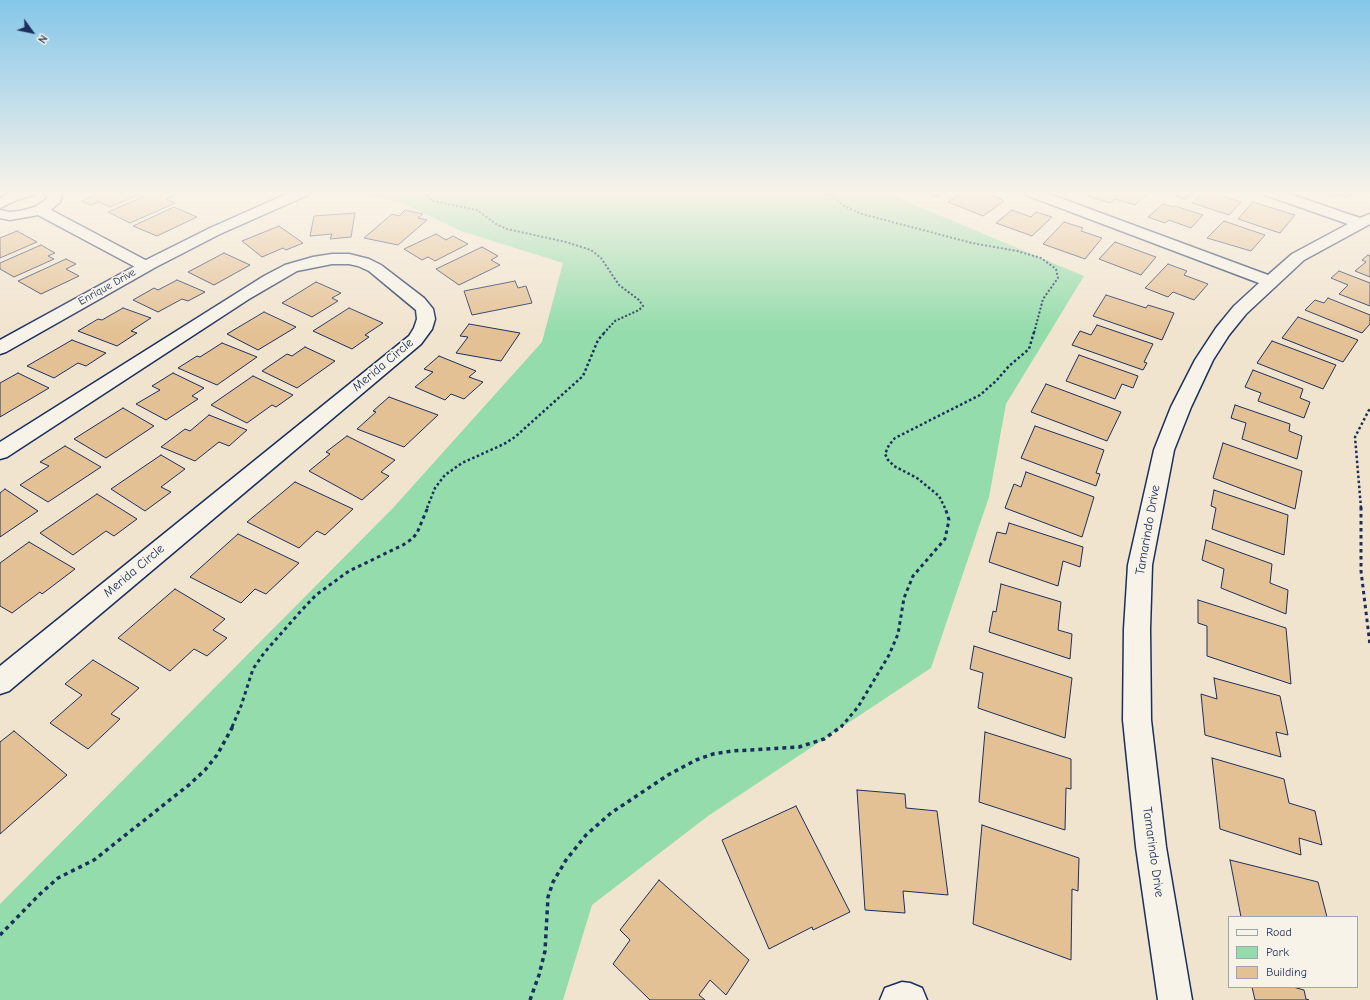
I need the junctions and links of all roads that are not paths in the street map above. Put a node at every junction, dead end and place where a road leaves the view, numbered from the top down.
1 (94, 239) edge
2 (200, 239) edge
3 (1156, 239) edge
4 (1332, 239) edge
5 (145, 266) junction
6 (1270, 281) junction
7 (0, 348) edge
8 (0, 452) edge
9 (0, 682) edge
10 (897, 1000) edge
11 (910, 1000) edge
12 (1175, 1000) edge

1 - 5 street
2 - 5 street, Enrique Drive
3 - 6 street
4 - 6 street, Tamarindo Drive
5 - 7 street, Enrique Drive
6 - 12 street, Tamarindo Drive
8 - 9 street, Merida Circle
10 - 11 street

